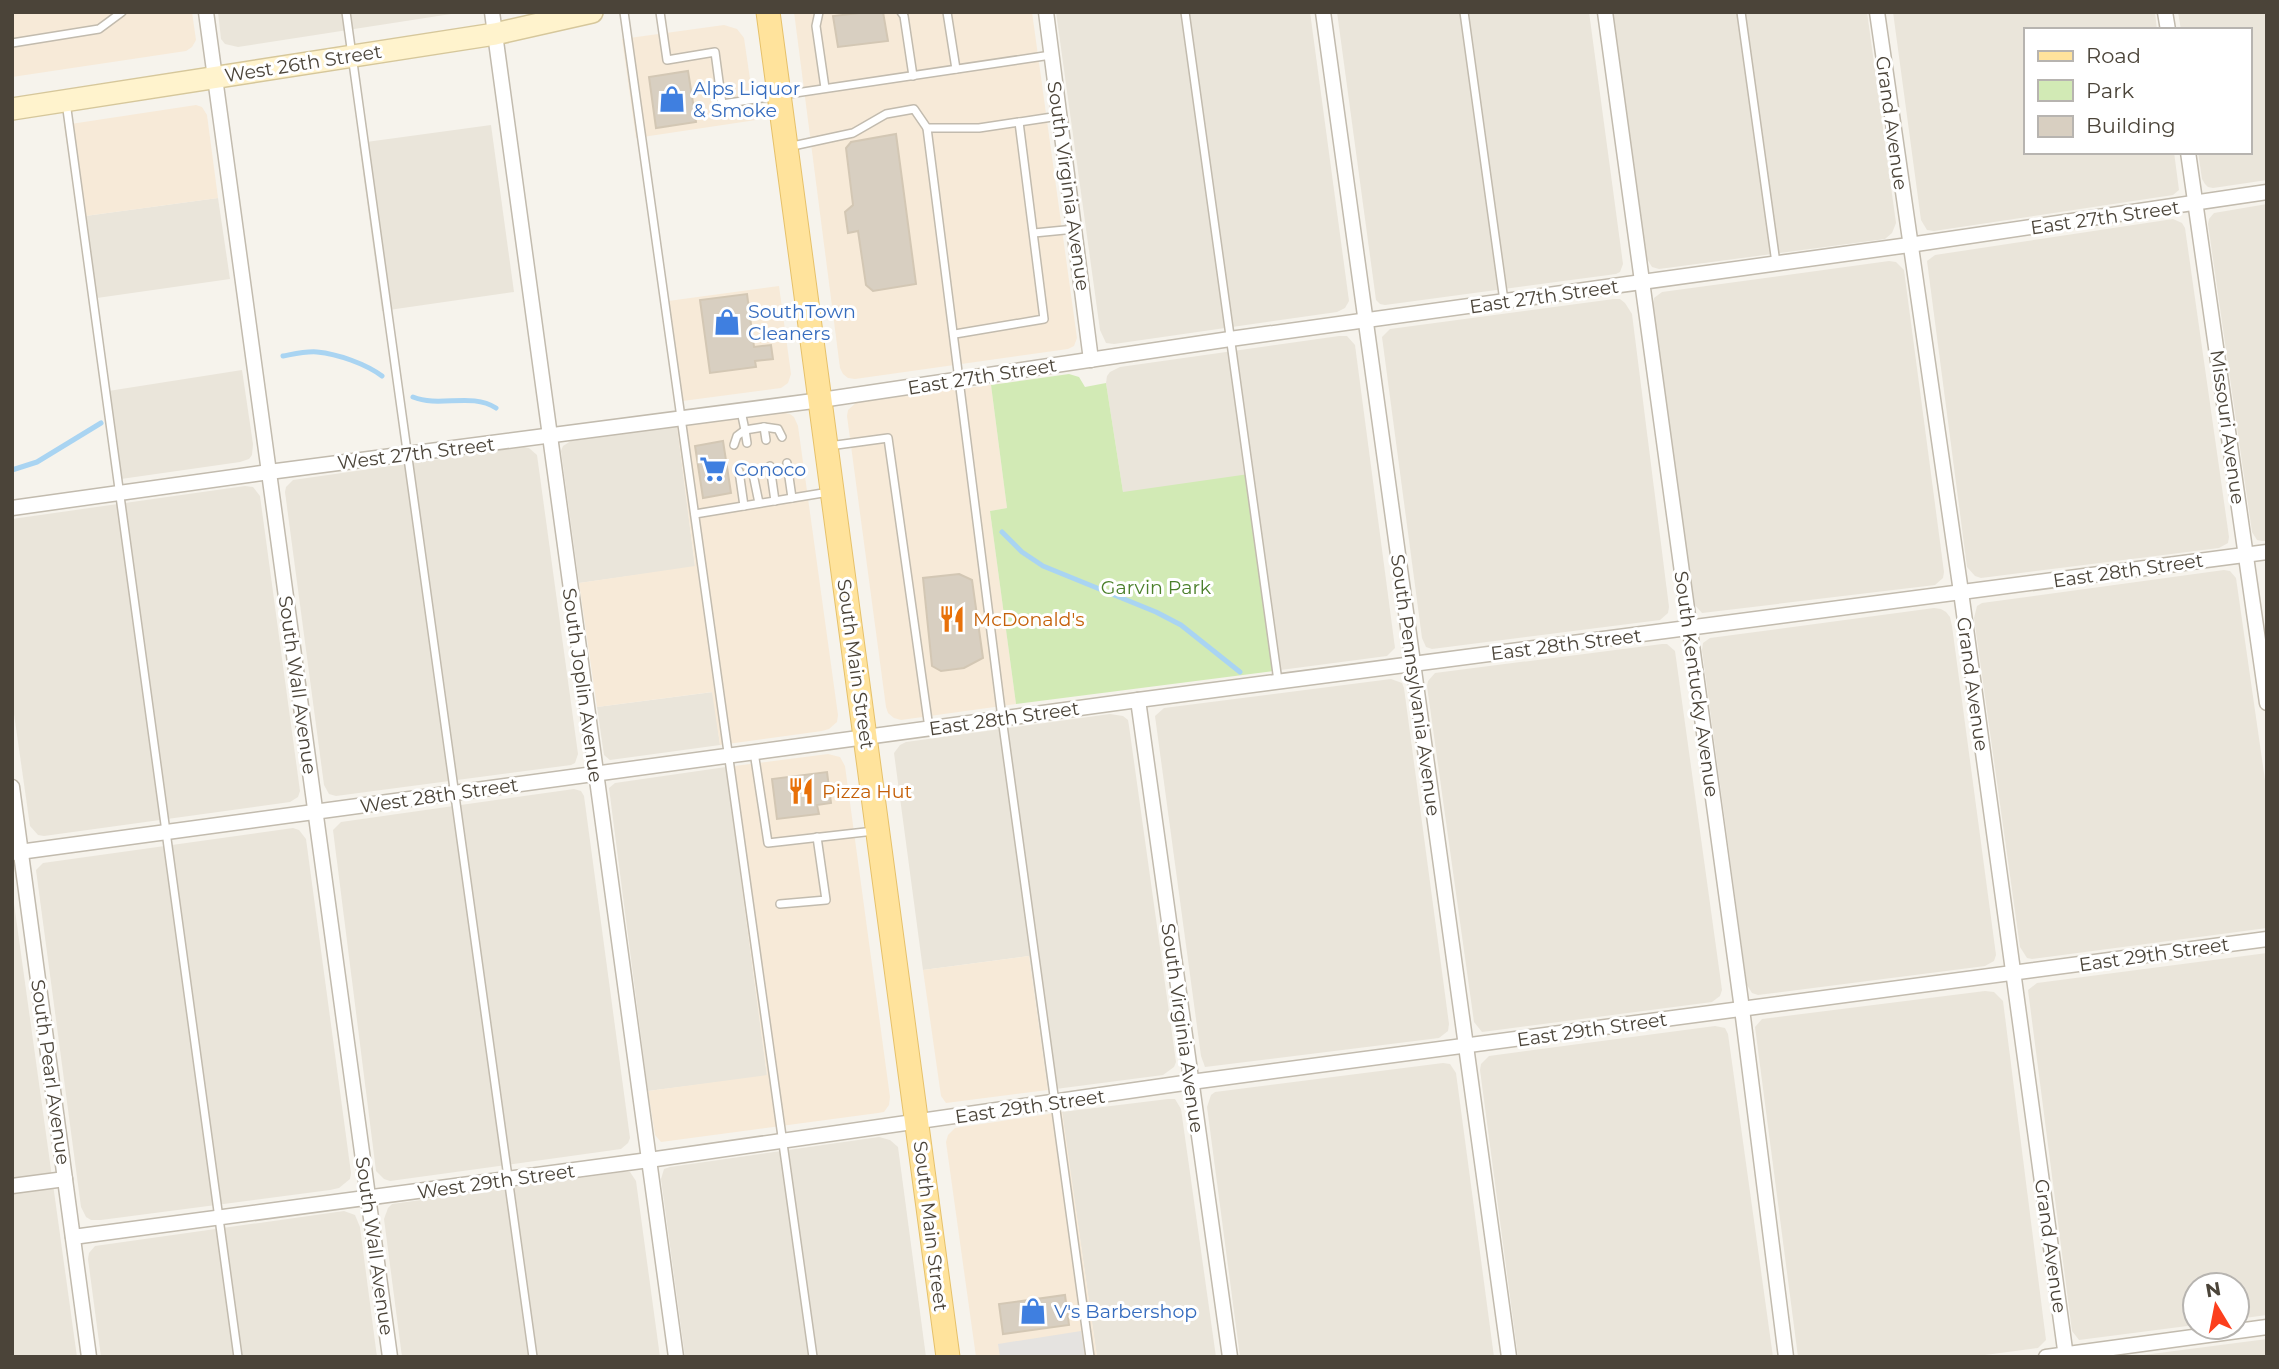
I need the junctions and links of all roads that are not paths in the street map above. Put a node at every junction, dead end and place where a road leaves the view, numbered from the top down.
1 (122, 12) edge
2 (206, 12) edge
3 (346, 12) edge
4 (492, 12) edge
5 (592, 12) edge
6 (624, 12) edge
7 (660, 12) edge
8 (768, 12) edge
9 (819, 12) edge
10 (901, 12) edge
11 (947, 12) edge
12 (1046, 12) edge
13 (1185, 12) edge
14 (1323, 12) edge
15 (1464, 12) edge
16 (1605, 12) edge
17 (1741, 12) edge
18 (1877, 12) edge
19 (495, 34) junction
20 (12, 43) edge
21 (1052, 55) junction
22 (352, 56) junction
23 (956, 69) junction
24 (215, 76) junction
25 (913, 76) junction
26 (825, 88) junction
27 (779, 95) junction
28 (66, 100) junction
29 (12, 109) edge
30 (1059, 116) junction
31 (1019, 122) junction
32 (928, 128) junction
33 (786, 147) junction
34 (2188, 154) edge
35 (2267, 192) edge
36 (2196, 204) junction
37 (1075, 229) junction
38 (1034, 233) junction
39 (1909, 244) junction
40 (1776, 263) junction
41 (1641, 282) junction
42 (1504, 301) junction
43 (1366, 319) junction
44 (955, 334) junction
45 (1230, 339) junction
46 (1091, 359) junction
47 (961, 379) junction
48 (821, 400) junction
49 (741, 411) junction
50 (682, 418) junction
51 (764, 427) junction
52 (745, 430) junction
53 (549, 435) junction
54 (782, 437) dead end
55 (766, 440) dead end
56 (747, 443) dead end
57 (734, 445) dead end
58 (827, 446) junction
59 (407, 454) junction
60 (787, 463) dead end
61 (770, 466) dead end
62 (752, 469) dead end
63 (739, 471) dead end
64 (269, 472) junction
65 (833, 491) junction
66 (121, 493) junction
67 (792, 498) junction
68 (775, 501) junction
69 (759, 503) junction
70 (744, 506) junction
71 (12, 508) edge
72 (695, 514) junction
73 (2267, 552) edge
74 (2246, 554) junction
75 (1961, 592) junction
76 (1689, 628) junction
77 (1413, 664) junction
78 (1278, 681) junction
79 (1138, 700) junction
80 (2267, 703) edge
81 (1002, 718) junction
82 (929, 728) junction
83 (866, 736) junction
84 (754, 752) junction
85 (729, 755) junction
86 (595, 774) junction
87 (12, 787) edge
88 (455, 793) junction
89 (316, 811) junction
90 (879, 830) junction
91 (166, 832) junction
92 (817, 838) junction
93 (17, 852) edge
94 (780, 904) dead end
95 (2267, 939) edge
96 (2013, 973) junction
97 (1742, 1009) junction
98 (1466, 1046) junction
99 (1191, 1082) junction
100 (1055, 1102) junction
101 (918, 1122) junction
102 (783, 1141) junction
103 (649, 1160) junction
104 (65, 1179) junction
105 (509, 1179) junction
106 (12, 1186) edge
107 (369, 1198) junction
108 (220, 1218) junction
109 (73, 1237) junction
110 (2267, 1326) edge
111 (2066, 1355) edge
112 (89, 1357) edge
113 (239, 1357) edge
114 (390, 1357) edge
115 (533, 1357) edge
116 (676, 1357) edge
117 (814, 1357) edge
118 (948, 1357) edge
119 (1090, 1357) edge
120 (1230, 1357) edge
121 (1508, 1357) edge
122 (1786, 1357) edge
123 (2046, 1357) edge

1 - 20 lane
2 - 24 street, South Wall Avenue
3 - 22 lane
4 - 19 street, South Joplin Avenue
5 - 19 main road, West 26th Street
6 - 50 lane
7 - 27 lane
8 - 27 main road, South Main Street
9 - 26 lane
10 - 25 lane
11 - 23 lane
12 - 21 street, South Virginia Avenue
13 - 45 lane
14 - 43 street, South Pennsylvania Avenue
15 - 42 lane
16 - 41 street, South Kentucky Avenue
17 - 40 lane
18 - 39 street, Grand Avenue
19 - 22 main road, West 26th Street
19 - 53 street, South Joplin Avenue
21 - 23 lane
21 - 30 street, South Virginia Avenue
22 - 24 main road, West 26th Street
22 - 59 lane
23 - 25 lane
24 - 28 main road, West 26th Street
24 - 64 street, South Wall Avenue
25 - 26 lane
26 - 27 lane
27 - 33 main road, South Main Street
28 - 29 main road, West 26th Street
28 - 66 lane
30 - 31 lane
30 - 37 street, South Virginia Avenue
31 - 32 lane
31 - 38 lane
32 - 33 lane
32 - 44 lane
33 - 48 main road, South Main Street
34 - 36 street, Missouri Avenue
35 - 36 street, East 27th Street
36 - 39 street, East 27th Street
36 - 74 street, Missouri Avenue
37 - 38 lane
37 - 46 street, South Virginia Avenue
38 - 44 lane
39 - 40 street, East 27th Street
39 - 75 street, Grand Avenue
40 - 41 street, East 27th Street
41 - 42 street, East 27th Street
41 - 76 street, South Kentucky Avenue
42 - 43 street, East 27th Street
43 - 45 street, East 27th Street
43 - 77 street, South Pennsylvania Avenue
44 - 47 lane
45 - 46 street, East 27th Street
45 - 78 lane
46 - 47 street, East 27th Street
47 - 48 street, East 27th Street
47 - 81 lane
48 - 49 street, West 27th Street
48 - 58 main road, South Main Street
49 - 50 street, West 27th Street
49 - 52 lane
50 - 53 street, West 27th Street
50 - 72 lane
51 - 52 lane
51 - 54 lane
51 - 55 lane
52 - 56 lane
52 - 57 lane
53 - 59 street, West 27th Street
53 - 86 street, South Joplin Avenue
58 - 65 main road, South Main Street
58 - 82 lane
59 - 64 street, West 27th Street
59 - 88 lane
60 - 67 lane
61 - 68 lane
62 - 69 lane
63 - 70 lane
64 - 66 street, West 27th Street
64 - 89 street, South Wall Avenue
65 - 67 lane
65 - 83 main road, South Main Street
66 - 71 street, West 27th Street
66 - 91 lane
67 - 68 lane
68 - 69 lane
69 - 70 lane
70 - 72 lane
72 - 85 lane
73 - 74 street, East 28th Street
74 - 75 street, East 28th Street
74 - 80 street, Missouri Avenue
75 - 76 street, East 28th Street
75 - 96 street, Grand Avenue
76 - 77 street, East 28th Street
76 - 97 street, South Kentucky Avenue
77 - 78 street, East 28th Street
77 - 98 street, South Pennsylvania Avenue
78 - 79 street, East 28th Street
79 - 81 street, East 28th Street
79 - 99 street, South Virginia Avenue
81 - 82 street, East 28th Street
81 - 100 lane
82 - 83 street, East 28th Street
83 - 84 street, West 28th Street
83 - 90 main road, South Main Street
84 - 85 street, West 28th Street
84 - 92 lane
85 - 86 street, West 28th Street
85 - 102 lane
86 - 88 street, West 28th Street
86 - 103 street, South Joplin Avenue
87 - 93 street, South Pearl Avenue
88 - 89 street, West 28th Street
88 - 105 lane
89 - 91 street, West 28th Street
89 - 107 street, South Wall Avenue
90 - 92 lane
90 - 101 main road, South Main Street
91 - 93 street, West 28th Street
91 - 108 lane
92 - 94 lane
93 - 104 street, South Pearl Avenue
95 - 96 street, East 29th Street
96 - 97 street, East 29th Street
96 - 111 street, Grand Avenue
97 - 98 street, East 29th Street
97 - 122 street, South Kentucky Avenue
98 - 99 street, East 29th Street
98 - 121 street, South Pennsylvania Avenue
99 - 100 street, East 29th Street
99 - 120 street, South Virginia Avenue
100 - 101 street, East 29th Street
100 - 119 lane
101 - 102 street, West 29th Street
101 - 118 main road, South Main Street
102 - 103 street, West 29th Street
102 - 117 lane
103 - 105 street, West 29th Street
103 - 116 street, South Joplin Avenue
104 - 106 street
104 - 109 street, South Pearl Avenue
105 - 107 street, West 29th Street
105 - 115 lane
107 - 108 street, West 29th Street
107 - 114 street, South Wall Avenue
108 - 109 street, West 29th Street
108 - 113 lane
109 - 112 street, South Pearl Avenue
110 - 111 street
111 - 123 street

